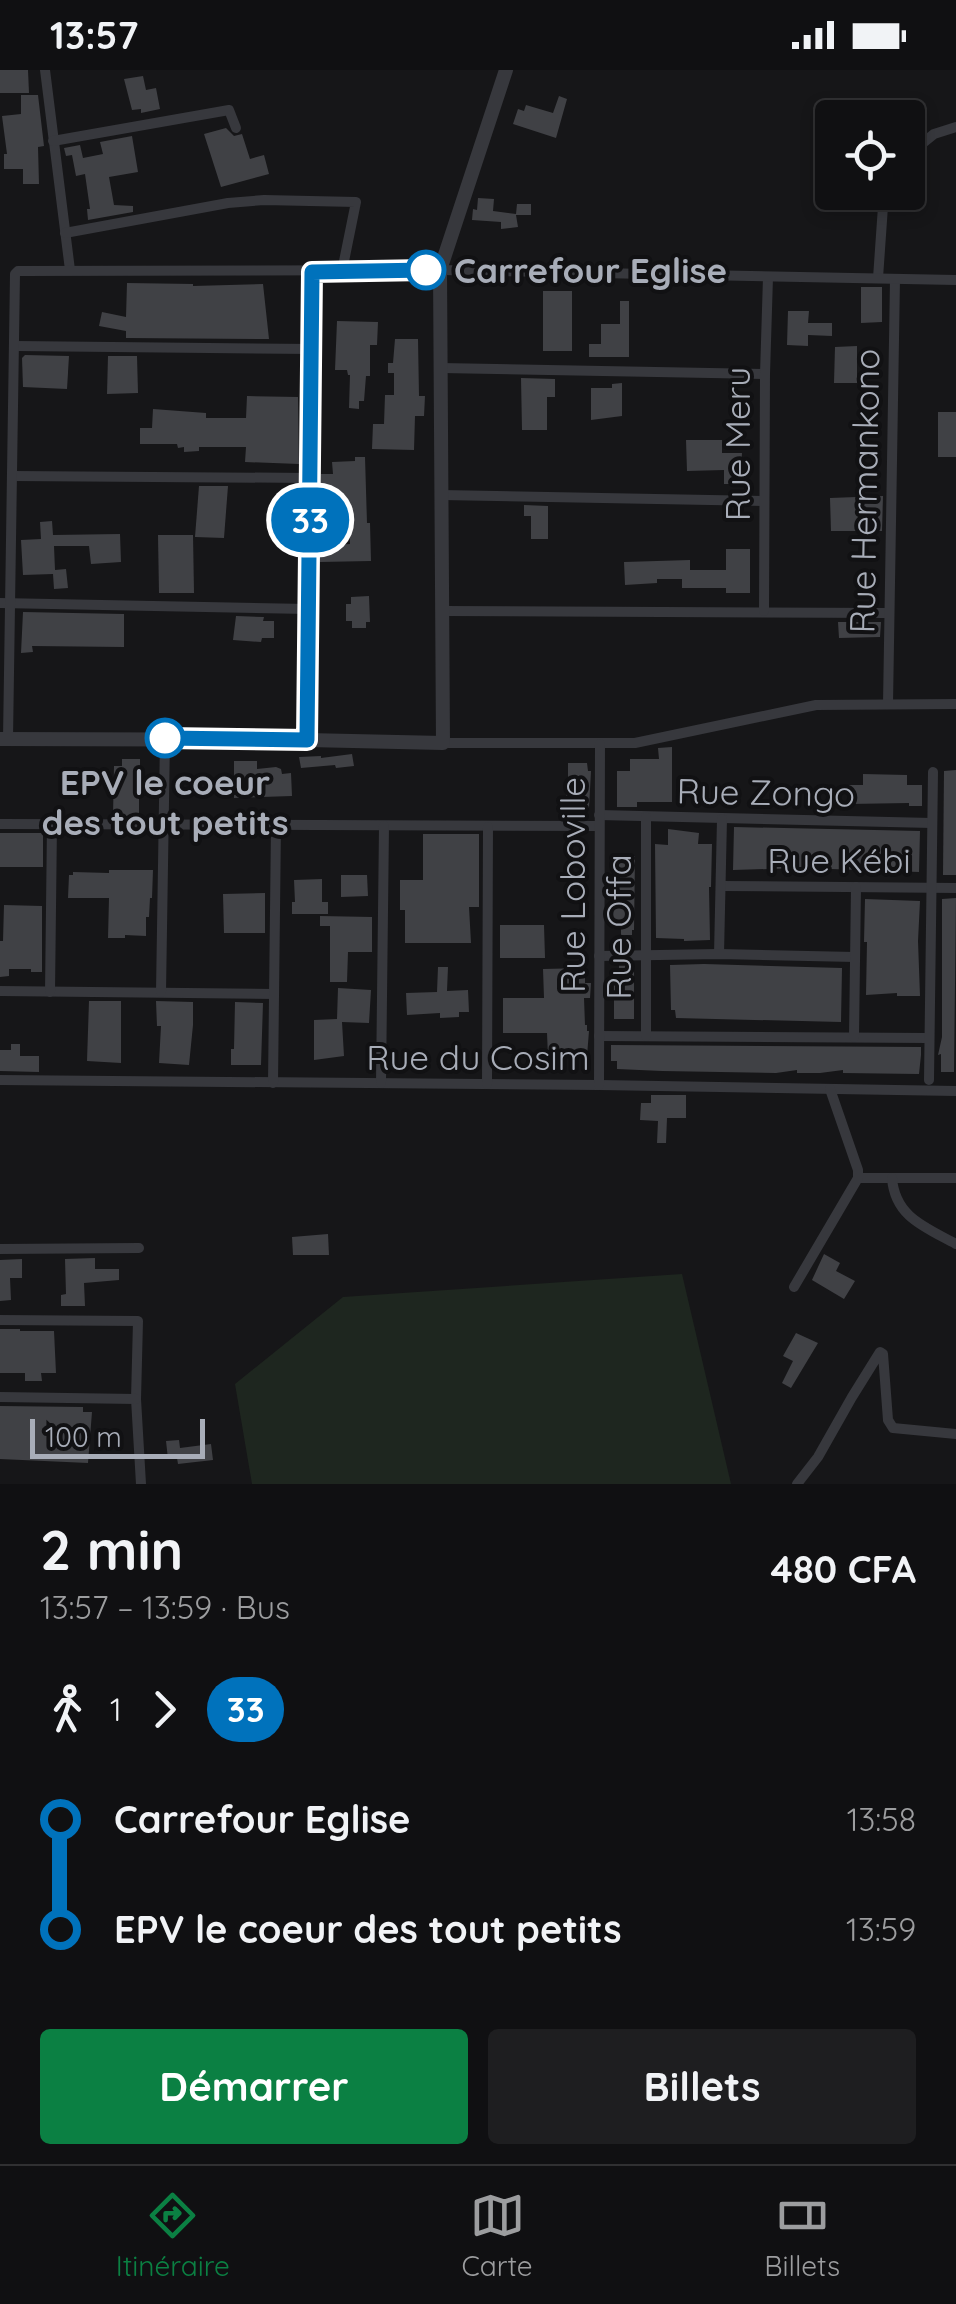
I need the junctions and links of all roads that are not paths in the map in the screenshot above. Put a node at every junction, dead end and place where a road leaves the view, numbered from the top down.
1 (44, 70) edge
2 (506, 70) edge
3 (956, 127) edge
4 (236, 128) dead end
5 (53, 141) junction
6 (925, 141) edge
7 (883, 210) edge
8 (65, 233) junction
9 (70, 270) junction
10 (440, 270) junction
11 (342, 271) junction
12 (312, 272) junction
13 (768, 277) junction
14 (878, 278) junction
15 (896, 279) junction
16 (956, 280) edge
17 (16, 346) junction
18 (312, 349) junction
19 (441, 368) junction
20 (765, 374) junction
21 (13, 476) junction
22 (311, 478) junction
23 (441, 495) junction
24 (764, 501) junction
25 (6, 604) edge
26 (308, 610) junction
27 (442, 611) junction
28 (764, 611) junction
29 (888, 613) junction
30 (888, 704) junction
31 (956, 704) edge
32 (4, 738) edge
33 (165, 738) junction
34 (307, 740) junction
35 (442, 743) junction
36 (600, 744) junction
37 (932, 772) dead end
38 (646, 818) junction
39 (722, 819) junction
40 (599, 821) junction
41 (932, 823) junction
42 (0, 824) edge
43 (52, 824) junction
44 (164, 824) junction
45 (276, 825) junction
46 (384, 826) junction
47 (488, 827) junction
48 (722, 886) junction
49 (856, 887) junction
50 (930, 888) junction
51 (956, 888) edge
52 (719, 954) junction
53 (599, 956) junction
54 (646, 956) junction
55 (855, 958) junction
56 (0, 992) edge
57 (50, 992) junction
58 (161, 992) junction
59 (274, 994) junction
60 (599, 1036) junction
61 (646, 1036) junction
62 (854, 1037) junction
63 (928, 1038) junction
64 (0, 1080) edge
65 (929, 1080) dead end
66 (273, 1082) junction
67 (381, 1084) junction
68 (487, 1084) junction
69 (599, 1085) junction
70 (830, 1089) junction
71 (956, 1091) edge
72 (858, 1178) junction
73 (892, 1178) junction
74 (956, 1178) edge
75 (956, 1244) edge
76 (0, 1248) edge
77 (139, 1248) dead end
78 (794, 1287) dead end
79 (0, 1320) edge
80 (0, 1397) edge
81 (136, 1399) junction
82 (956, 1434) edge
83 (141, 1484) edge
84 (797, 1484) edge

1 - 5 street
2 - 10 street
3 - 6 street
4 - 5 street
5 - 8 street
7 - 14 street
8 - 9 street
8 - 11 street
9 - 12 street
9 - 17 street
10 - 11 street
10 - 13 street
10 - 19 street
11 - 12 street
12 - 18 street
13 - 14 street
13 - 20 street, Rue Meru
14 - 15 street
15 - 16 street
15 - 29 street, Rue Hermankono
17 - 18 street
17 - 21 street
18 - 22 street
19 - 20 street
19 - 23 street
20 - 24 street, Rue Meru
21 - 22 street
21 - 25 street
22 - 26 street
23 - 24 street
23 - 27 street
24 - 28 street, Rue Meru
25 - 26 street
25 - 32 street
26 - 34 street
27 - 28 street
27 - 35 street
28 - 29 street
29 - 30 street, Rue Hermankono
30 - 31 street
30 - 36 street
32 - 33 street
33 - 34 street
33 - 44 street
34 - 35 street
35 - 36 street
36 - 40 street, Rue Loboville
37 - 41 street
38 - 39 street, Rue Zongo
38 - 40 street, Rue Zongo
38 - 54 street, Rue Offa
39 - 41 street, Rue Zongo
39 - 48 street
40 - 47 street, Rue Zongo
40 - 53 street, Rue Loboville
41 - 50 street
42 - 43 street, Rue Zongo
43 - 44 street, Rue Zongo
43 - 57 street
44 - 45 street, Rue Zongo
44 - 58 street
45 - 46 street, Rue Zongo
45 - 59 street
46 - 47 street, Rue Zongo
46 - 67 street
47 - 68 street
48 - 49 street, Rue Kébi
48 - 52 street
49 - 50 street, Rue Kébi
49 - 55 street
50 - 51 street, Rue Kébi
50 - 63 street
52 - 54 street
52 - 55 street
53 - 54 street
53 - 60 street, Rue Loboville
54 - 61 street, Rue Offa
55 - 62 street
56 - 57 street
57 - 58 street
58 - 59 street
59 - 66 street
60 - 61 street
60 - 69 street, Rue Loboville
61 - 62 street
62 - 63 street
63 - 65 street
64 - 66 street, Rue du Cosim
66 - 67 street, Rue du Cosim
67 - 68 street, Rue du Cosim
68 - 69 street, Rue du Cosim
69 - 70 street, Rue du Cosim
70 - 71 street, Rue du Cosim
70 - 72 street
72 - 73 street
72 - 78 street
73 - 74 street
73 - 75 street
76 - 77 street
79 - 81 street
80 - 81 street
81 - 83 street
82 - 84 street

